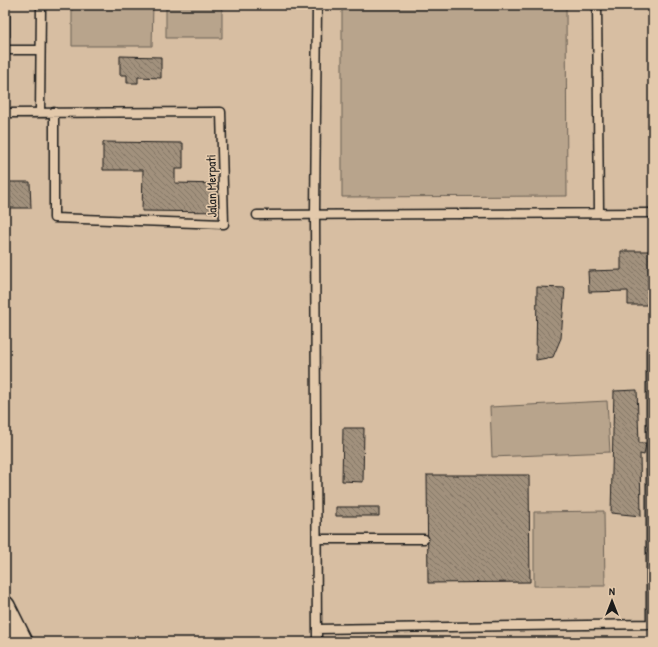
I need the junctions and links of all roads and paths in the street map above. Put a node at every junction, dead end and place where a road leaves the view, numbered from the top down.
1 (41, 5) edge
2 (317, 5) edge
3 (597, 5) edge
4 (5, 50) edge
5 (40, 50) junction
6 (40, 112) junction
7 (54, 112) junction
8 (5, 113) edge
9 (315, 213) junction
10 (599, 213) junction
11 (653, 213) edge
12 (257, 215) dead end
13 (651, 350) dead end
14 (424, 539) dead end
15 (317, 540) junction
16 (5, 606) edge
17 (652, 624) edge
18 (317, 629) junction
19 (23, 642) edge
20 (317, 642) edge

1 - 5 lane
2 - 9 lane
3 - 10 lane
4 - 5 lane
5 - 6 lane
6 - 7 lane, Jalan Merpati
6 - 8 lane, Jalan Merpati
7 - 7 lane, Jalan Merpati
9 - 10 lane
9 - 12 lane
9 - 15 lane
10 - 11 lane
13 - 17 lane
14 - 15 lane
15 - 18 lane
16 - 19 street
17 - 18 lane
18 - 20 lane

